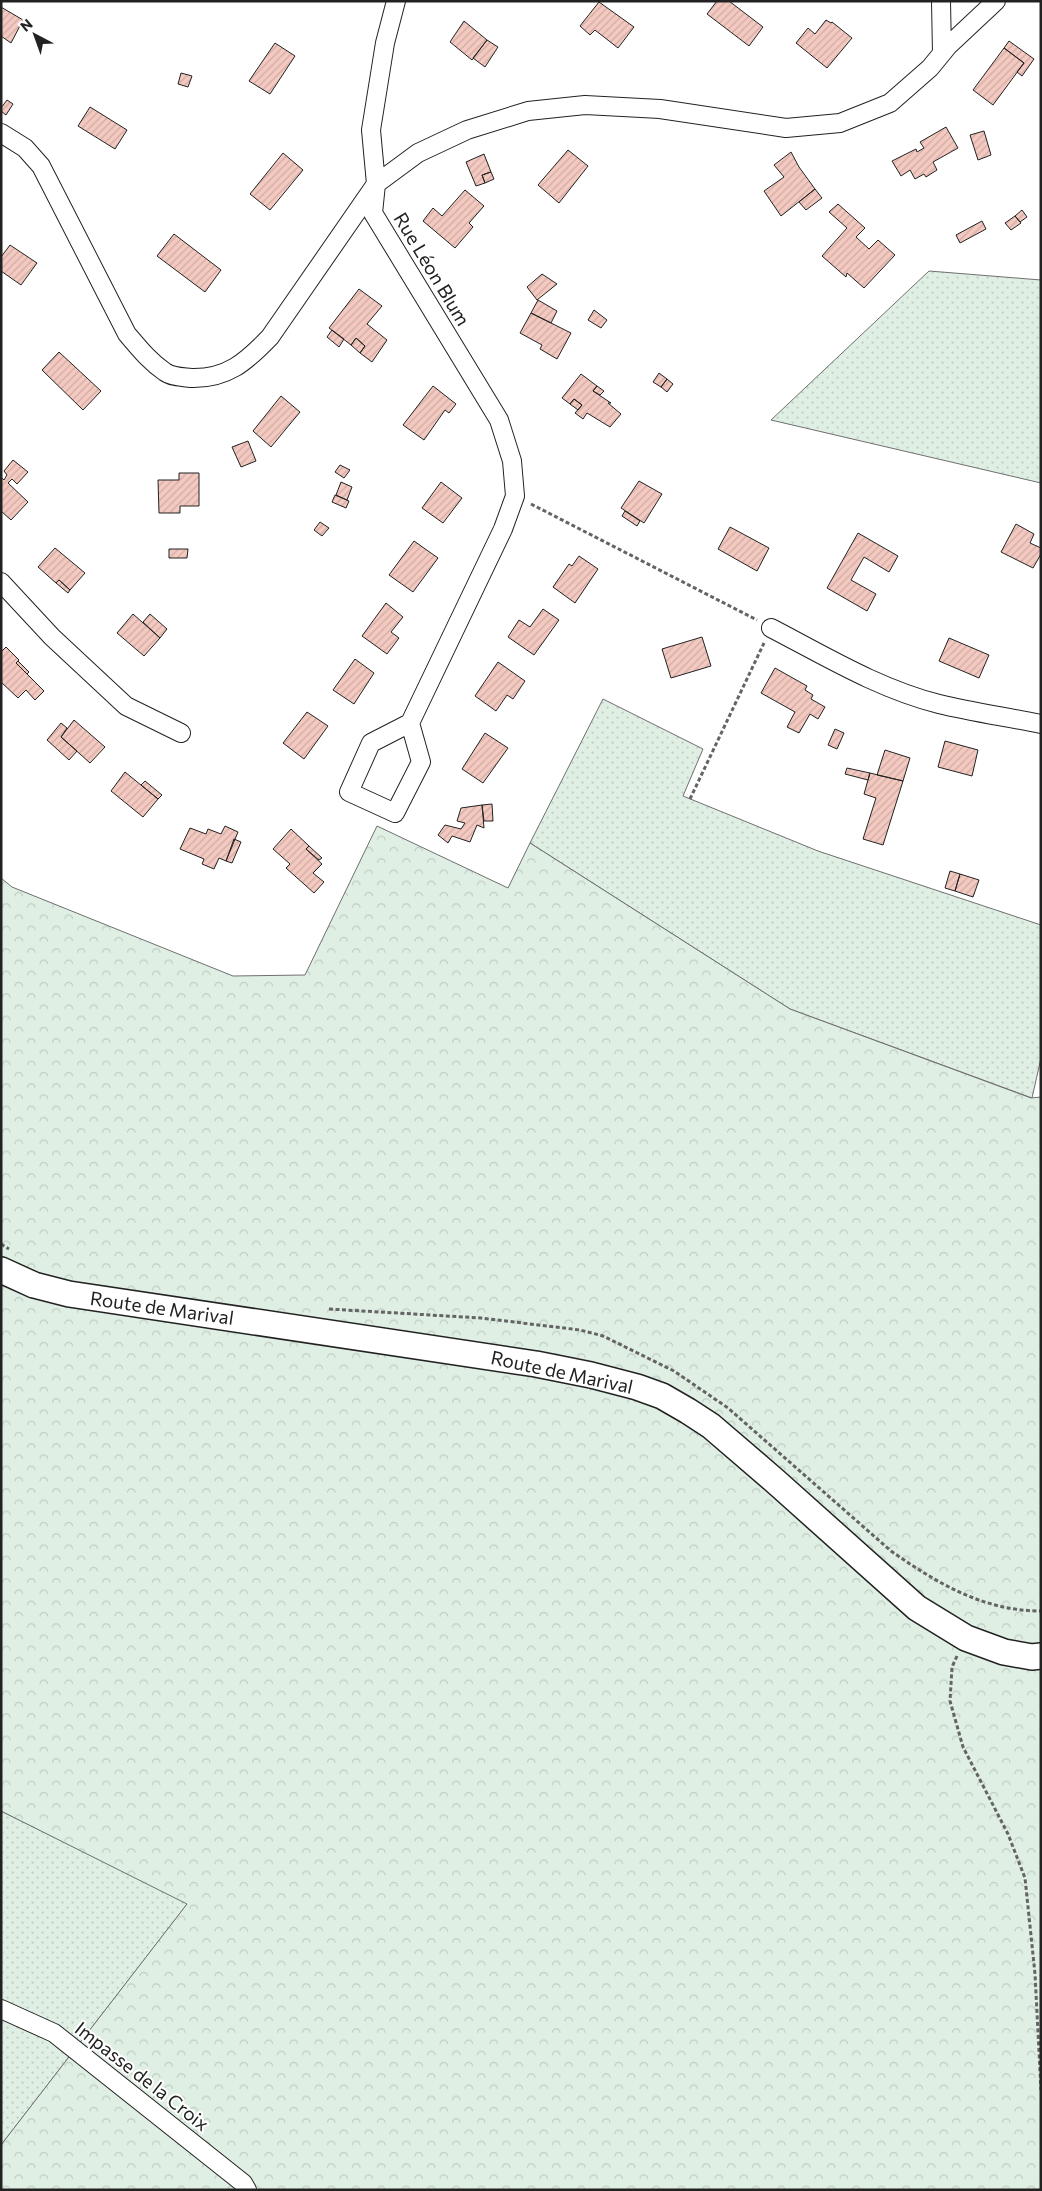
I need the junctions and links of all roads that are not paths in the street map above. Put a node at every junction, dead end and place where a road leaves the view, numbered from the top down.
1 (396, 1) edge
2 (941, 1) edge
3 (988, 2) edge
4 (942, 53) junction
5 (1, 133) edge
6 (376, 184) junction
7 (1, 582) edge
8 (771, 628) road end
9 (410, 723) junction
10 (1041, 724) edge
11 (181, 733) dead end
12 (1, 1270) edge
13 (1041, 1656) edge
14 (1, 2009) edge
15 (247, 2190) edge

1 - 6 street, Rue Léon Blum
2 - 4 street
3 - 4 street
4 - 6 street
5 - 6 street
6 - 9 street, Rue Léon Blum
7 - 11 street
8 - 10 street
9 - 9 street
12 - 13 main road, Route de Marival
14 - 15 street, Impasse de la Croix

